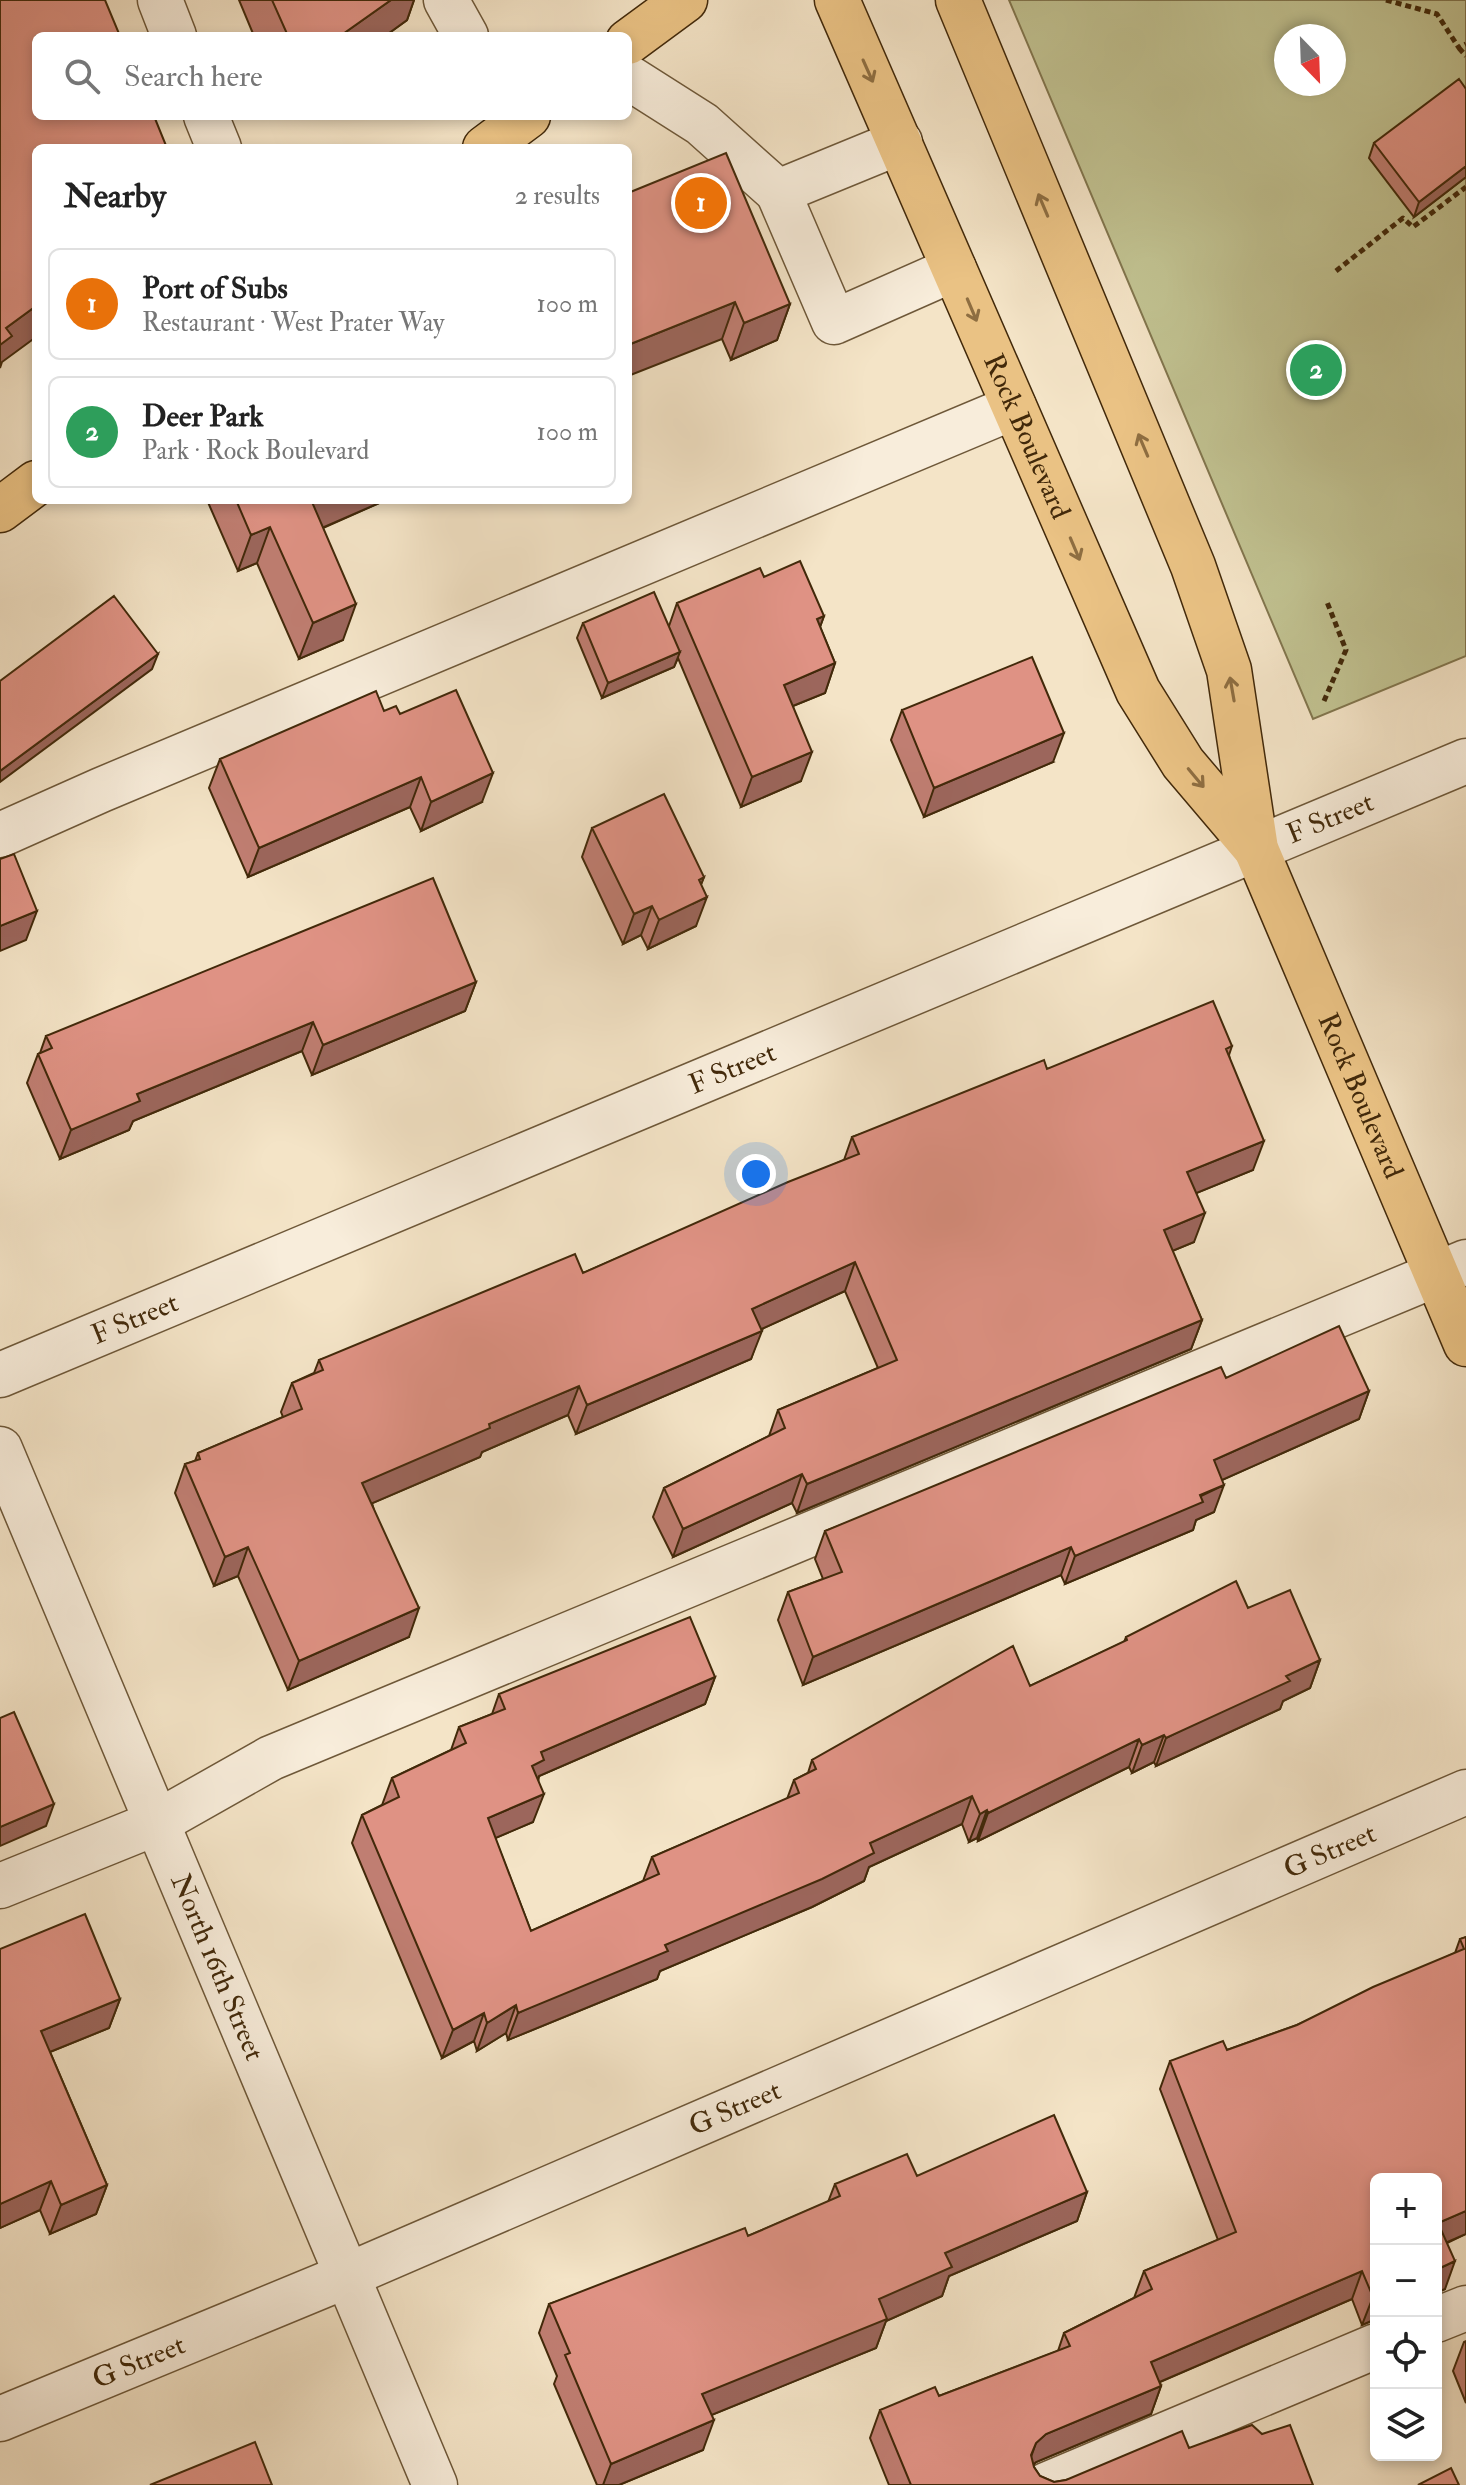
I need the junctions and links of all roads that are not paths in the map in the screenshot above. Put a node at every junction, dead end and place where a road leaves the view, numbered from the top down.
1 (160, 0) edge
2 (446, 0) edge
3 (685, 0) edge
4 (837, 0) edge
5 (958, 0) edge
6 (172, 32) edge
7 (464, 32) edge
8 (632, 39) edge
9 (632, 80) edge
10 (208, 120) edge
11 (900, 142) junction
12 (217, 144) edge
13 (778, 192) junction
14 (954, 269) junction
15 (1014, 407) junction
16 (32, 486) edge
17 (0, 510) edge
18 (1466, 761) edge
19 (0, 835) edge
20 (1256, 849) junction
21 (1452, 1268) edge
22 (1466, 1344) edge
23 (0, 1375) edge
24 (0, 1449) edge
25 (1466, 1792) edge
26 (156, 1823) junction
27 (0, 1886) edge
28 (346, 2276) junction
29 (1466, 2308) edge
30 (1442, 2318) edge
31 (1370, 2349) edge
32 (0, 2419) edge
33 (435, 2485) edge
34 (1046, 2485) edge

1 - 6 street
2 - 7 street
3 - 8 main road
4 -> 11 main road, Rock Boulevard
20 -> 5 main road, Rock Boulevard
9 - 13 street
10 - 12 street
11 - 13 street
11 - 14 main road, Rock Boulevard
13 - 14 street
14 -> 15 main road, Rock Boulevard
15 - 19 street
15 -> 20 main road, Rock Boulevard
16 - 17 main road
18 - 20 street, F Street
20 - 21 main road, Rock Boulevard
20 - 23 street, F Street
21 - 22 main road, Rock Boulevard
21 - 26 street
24 - 26 street, North 16th Street
25 - 28 street, G Street
26 - 27 street
26 - 28 street, North 16th Street
28 - 32 street, G Street
28 - 33 street, North 16th Street
29 - 30 street
31 - 34 street

